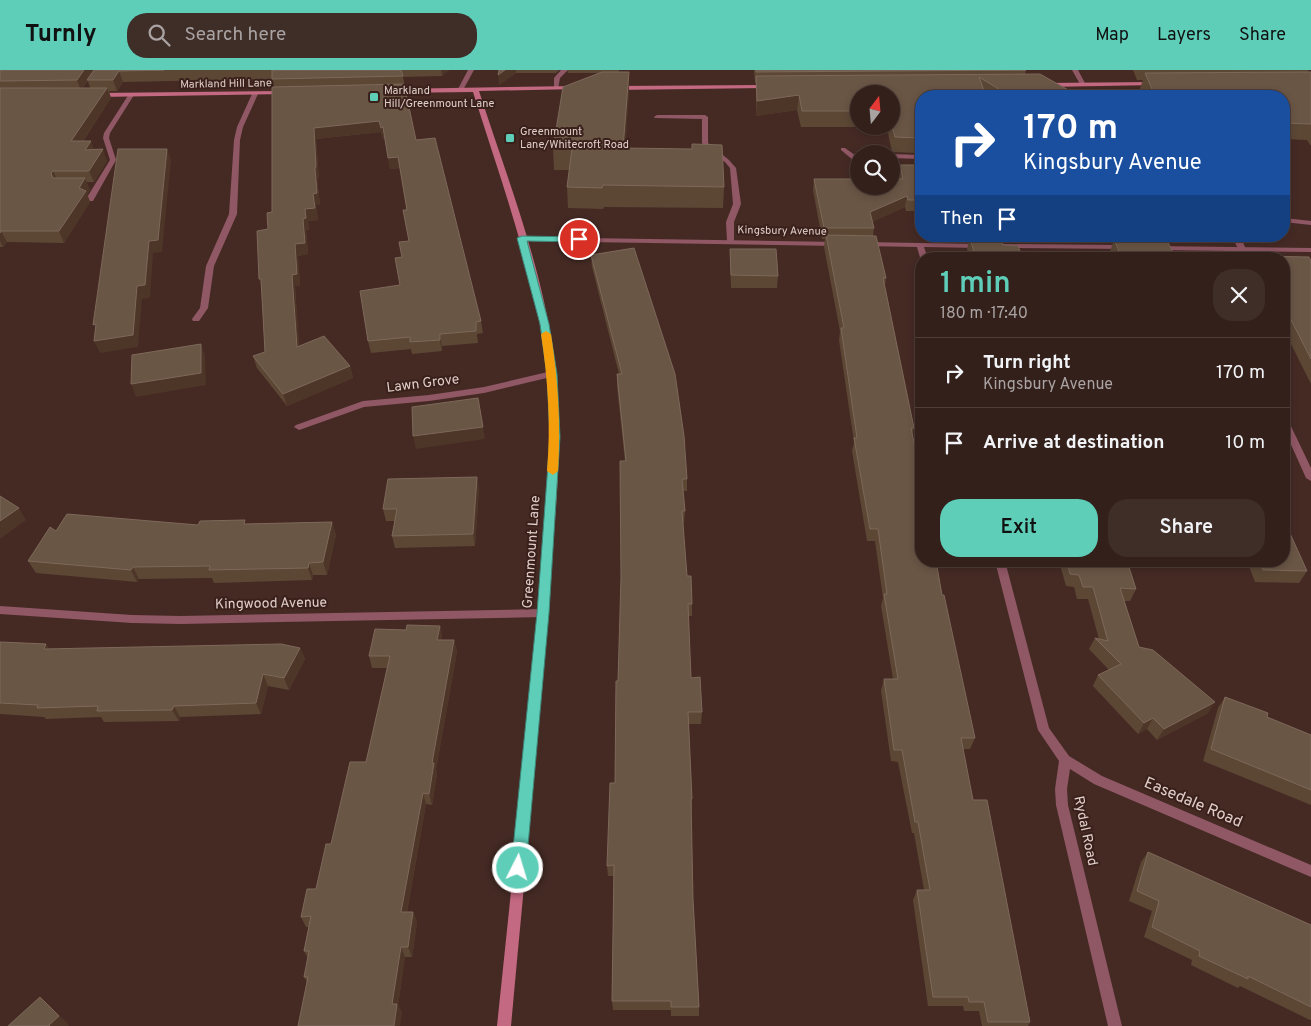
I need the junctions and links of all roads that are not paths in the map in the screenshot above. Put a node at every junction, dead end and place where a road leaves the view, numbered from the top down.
1 (471, 70) edge
2 (564, 70) edge
3 (1075, 70) edge
4 (1162, 84) edge
5 (1043, 85) edge
6 (1083, 85) junction
7 (774, 87) edge
8 (556, 88) junction
9 (585, 88) edge
10 (605, 88) edge
11 (461, 89) junction
12 (475, 89) junction
13 (382, 91) edge
14 (294, 93) edge
15 (131, 94) junction
16 (254, 94) junction
17 (94, 95) edge
18 (657, 117) dead end
19 (843, 149) dead end
20 (850, 154) edge
21 (900, 157) edge
22 (915, 158) edge
23 (90, 186) edge
24 (98, 186) junction
25 (90, 199) dead end
26 (1290, 221) edge
27 (1311, 223) edge
28 (522, 238) junction
29 (731, 241) junction
30 (1021, 242) edge
31 (1239, 242) edge
32 (851, 244) edge
33 (860, 244) edge
34 (920, 245) junction
35 (985, 246) edge
36 (994, 246) edge
37 (1022, 246) junction
38 (1137, 248) edge
39 (1146, 248) edge
40 (1204, 249) junction
41 (1242, 249) junction
42 (1311, 250) edge
43 (922, 252) edge
44 (1205, 252) edge
45 (196, 319) dead end
46 (552, 374) junction
47 (299, 427) dead end
48 (1290, 433) edge
49 (1311, 478) edge
50 (1002, 567) edge
51 (0, 610) edge
52 (543, 613) junction
53 (1065, 760) junction
54 (1311, 871) edge
55 (504, 1026) edge
56 (1115, 1026) edge

1 - 11 street
2 - 8 street
3 - 6 street
4 - 6 street
5 - 6 street
7 - 10 street
8 - 9 street
8 - 12 street
11 - 12 street
11 - 13 street
12 - 28 street, Greenmount Lane
14 - 16 street, Markland Hill Lane
15 - 16 street, Markland Hill Lane
15 - 17 street, Markland Hill Lane
15 - 24 street
16 - 45 street
18 - 29 street
19 - 20 street
21 - 22 street
23 - 24 street
24 - 25 street
26 - 27 street
28 - 29 street, Kingsbury Avenue
28 - 46 street, Greenmount Lane
29 - 32 street, Kingsbury Avenue
30 - 37 street
31 - 41 street
33 - 34 street
34 - 35 street
34 - 43 street
36 - 37 street
37 - 38 street
39 - 40 street
40 - 41 street
40 - 44 street
41 - 42 street
46 - 47 street, Lawn Grove
46 - 52 street, Greenmount Lane
48 - 49 street
50 - 53 street
51 - 52 street, Kingwood Avenue
52 - 55 street, Greenmount Lane
53 - 54 street, Easedale Road
53 - 56 street, Rydal Road

